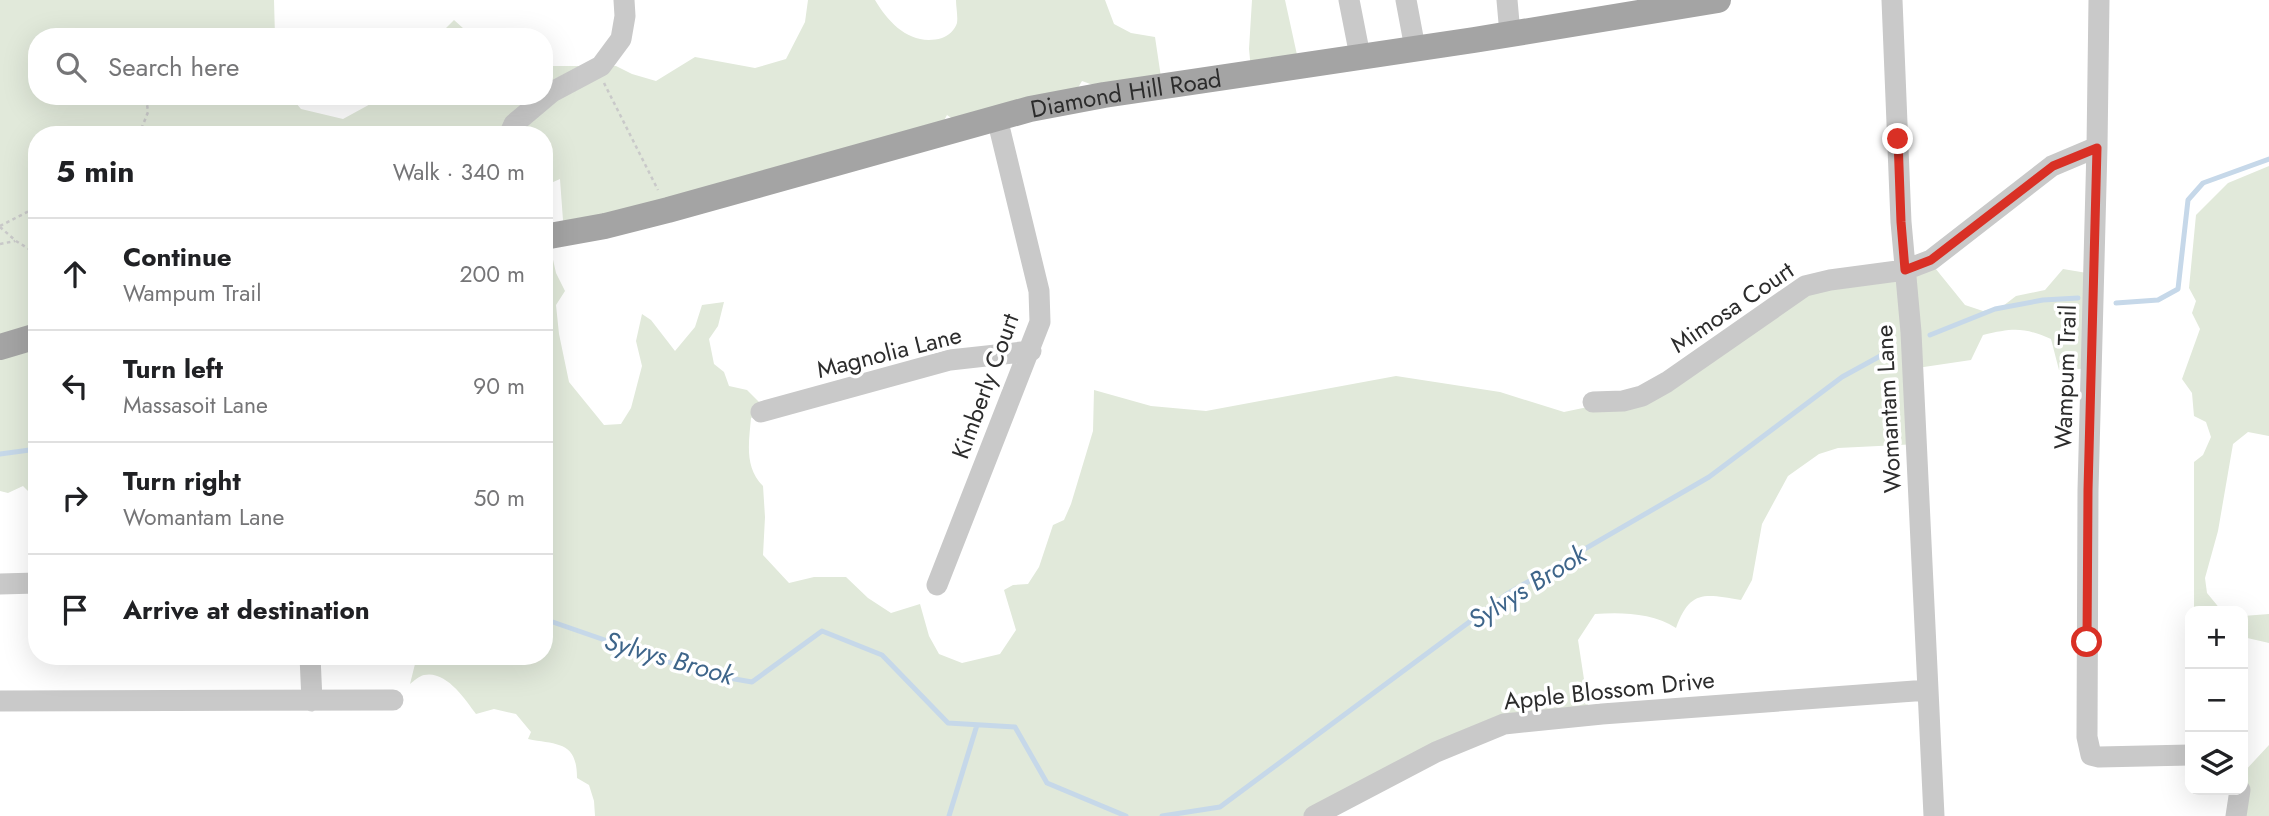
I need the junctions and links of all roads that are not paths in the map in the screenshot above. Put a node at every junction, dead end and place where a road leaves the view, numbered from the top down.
1 (624, 0) edge
2 (1349, 0) edge
3 (1406, 0) edge
4 (1507, 0) edge
5 (1718, 0) edge
6 (1892, 0) edge
7 (2099, 0) edge
8 (1510, 34) junction
9 (1415, 48) junction
10 (1360, 56) junction
11 (553, 91) edge
12 (537, 105) edge
13 (997, 118) junction
14 (513, 126) edge
15 (2097, 148) junction
16 (553, 235) edge
17 (1905, 270) junction
18 (28, 339) edge
19 (0, 347) edge
20 (1031, 351) junction
21 (1592, 402) dead end
22 (761, 412) dead end
23 (28, 583) edge
24 (0, 584) edge
25 (937, 585) dead end
26 (310, 665) edge
27 (1928, 690) junction
28 (0, 701) edge
29 (312, 701) junction
30 (393, 701) dead end
31 (2185, 755) edge
32 (2239, 795) edge
33 (1314, 816) edge
34 (1934, 816) edge
35 (2236, 816) edge

1 - 11 street
2 - 10 street
3 - 9 street
4 - 8 street
5 - 8 main road, Diamond Hill Road
6 - 17 street, Womantam Lane
7 - 15 street, Wampum Trail
8 - 9 main road, Diamond Hill Road
9 - 10 main road, Diamond Hill Road
10 - 13 main road, Diamond Hill Road
12 - 14 street
13 - 16 main road, Diamond Hill Road
13 - 20 street, Kimberly Court
15 - 17 street, Mimosa Court
15 - 31 street, Wampum Trail
17 - 21 street, Mimosa Court
17 - 27 street, Womantam Lane
18 - 19 main road
20 - 22 street, Magnolia Lane
20 - 25 street, Kimberly Court
23 - 24 street
26 - 29 street
27 - 33 street, Apple Blossom Drive
27 - 34 street, Womantam Lane
28 - 29 street
29 - 30 street
32 - 35 street

